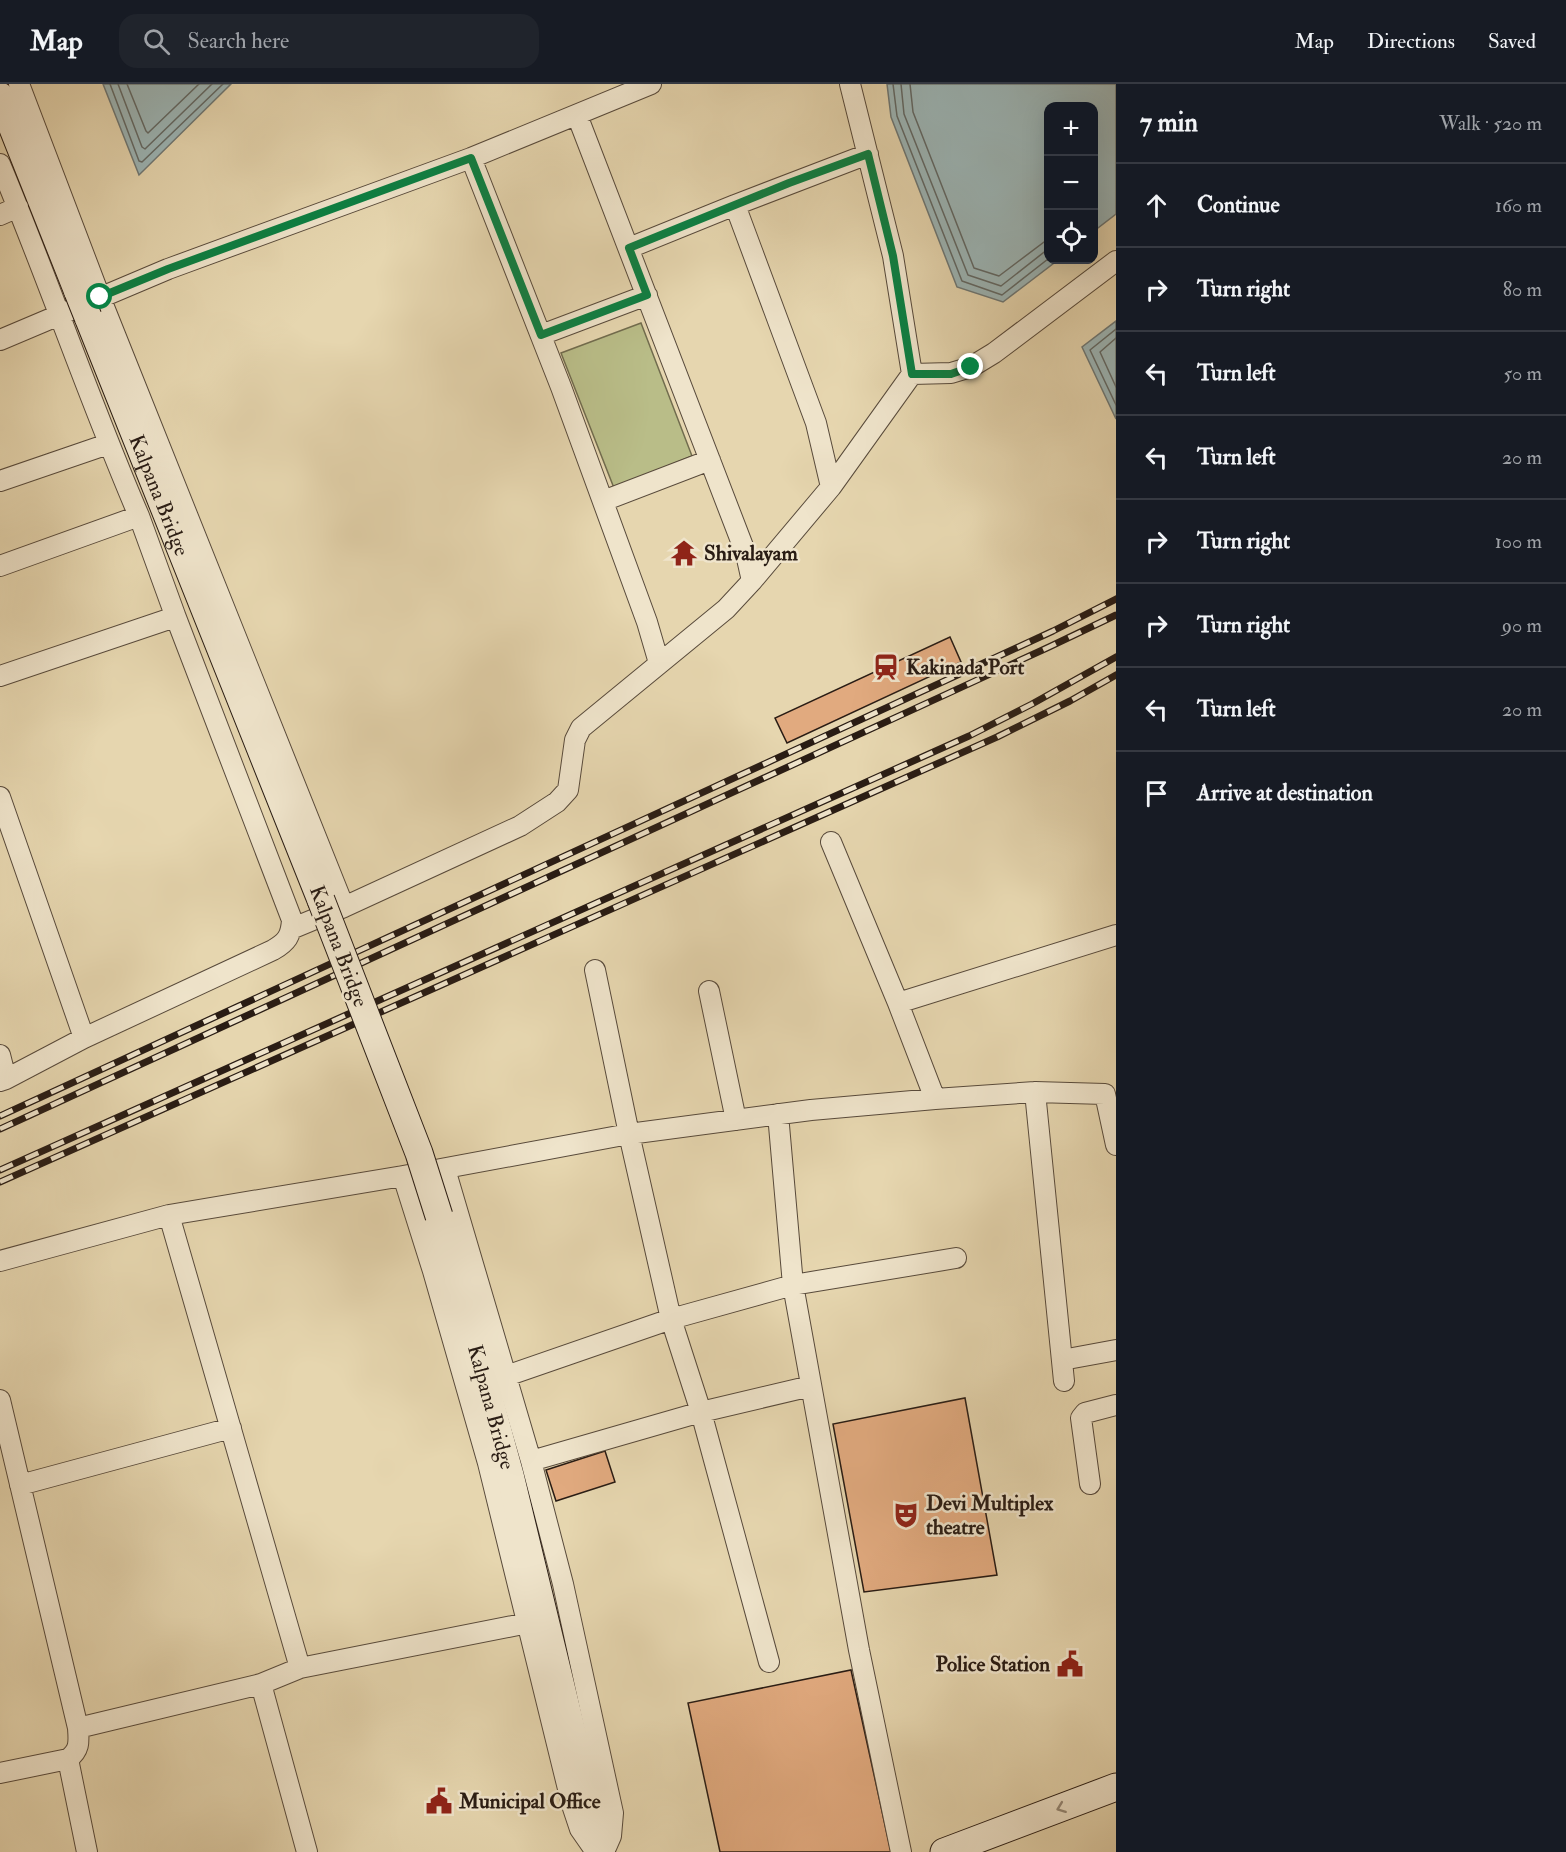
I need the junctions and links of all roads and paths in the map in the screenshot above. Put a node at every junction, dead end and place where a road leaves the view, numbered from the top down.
1 (19, 84) edge
2 (651, 84) edge
3 (850, 84) edge
4 (0, 96) edge
5 (576, 115) junction
6 (868, 154) junction
7 (471, 158) junction
8 (0, 164) edge
9 (735, 205) junction
10 (9, 211) edge
11 (629, 248) junction
12 (1116, 261) edge
13 (647, 295) junction
14 (89, 302) junction
15 (58, 315) junction
16 (541, 335) junction
17 (0, 340) edge
18 (912, 374) junction
19 (108, 444) junction
20 (710, 460) junction
21 (0, 481) edge
22 (831, 487) junction
23 (603, 501) junction
24 (139, 516) junction
25 (0, 566) edge
26 (752, 581) junction
27 (175, 615) junction
28 (659, 663) junction
29 (0, 676) edge
30 (0, 797) edge
31 (831, 842) dead end
32 (333, 903) junction
33 (291, 929) junction
34 (1116, 935) edge
35 (595, 970) dead end
36 (709, 991) dead end
37 (898, 1003) junction
38 (84, 1038) junction
39 (0, 1055) edge
40 (3, 1080) edge
41 (1035, 1092) junction
42 (1111, 1094) edge
43 (935, 1099) junction
44 (778, 1114) junction
45 (736, 1120) junction
46 (629, 1134) junction
47 (1116, 1145) edge
48 (445, 1169) junction
49 (403, 1176) junction
50 (169, 1215) junction
51 (956, 1258) dead end
52 (0, 1261) edge
53 (793, 1285) junction
54 (671, 1319) junction
55 (1116, 1350) edge
56 (1062, 1360) junction
57 (506, 1376) junction
58 (1064, 1381) dead end
59 (811, 1386) junction
60 (0, 1400) edge
61 (1116, 1405) edge
62 (701, 1412) junction
63 (231, 1428) junction
64 (531, 1461) junction
65 (1090, 1484) dead end
66 (20, 1485) junction
67 (528, 1623) junction
68 (769, 1662) dead end
69 (300, 1668) junction
70 (261, 1684) junction
71 (78, 1728) junction
72 (68, 1759) junction
73 (0, 1773) edge
74 (1116, 1790) edge
75 (87, 1852) edge
76 (307, 1852) edge
77 (596, 1852) edge
78 (603, 1852) edge
79 (900, 1852) edge
80 (946, 1852) edge

1 - 14 street
2 - 5 street
3 - 6 street
4 - 14 main road, Kalpana Bridge
5 - 7 street
5 - 11 street
6 - 9 street
6 - 18 street
7 - 14 street
7 - 16 street
8 - 10 street
9 - 11 street
9 - 22 street
10 - 15 street
11 - 13 street
12 - 18 street
13 - 16 street
13 - 20 street
14 - 15 street
14 - 32 main road, Kalpana Bridge
15 - 17 street
15 - 19 street
16 - 23 street
18 - 22 street
19 - 21 street
19 - 24 street
20 - 23 street
20 - 26 street
22 - 26 street
23 - 28 street
24 - 25 street
24 - 27 street
26 - 28 street
27 - 29 street
27 - 33 street
28 - 32 street
30 - 38 street
31 - 37 street
32 - 33 street
32 - 78 main road, Kalpana Bridge, bridge
33 - 38 street
34 - 37 street
35 - 46 street
36 - 45 street
37 - 43 street
38 - 40 street
39 - 40 street
41 - 42 street
41 - 43 street
41 - 56 street
42 - 47 street
43 - 44 street
44 - 45 street
44 - 53 street
45 - 46 street
46 - 48 street
46 - 54 street
48 - 49 street
48 - 57 street
49 - 50 street
49 - 67 street
50 - 52 street
50 - 63 street
51 - 53 street
53 - 54 street
53 - 59 street
54 - 57 street
54 - 62 street
55 - 56 street
56 - 58 street
57 - 64 street
59 - 62 street
59 - 79 street
60 - 66 street
61 - 65 street
62 - 64 street
62 - 68 street
63 - 66 street
63 - 69 street
64 - 78 street
66 - 71 street
67 - 69 street
67 - 77 street
69 - 70 street
70 - 71 street
70 - 76 street
71 - 72 street
72 - 73 street
72 - 75 street
74 -> 80 main road

